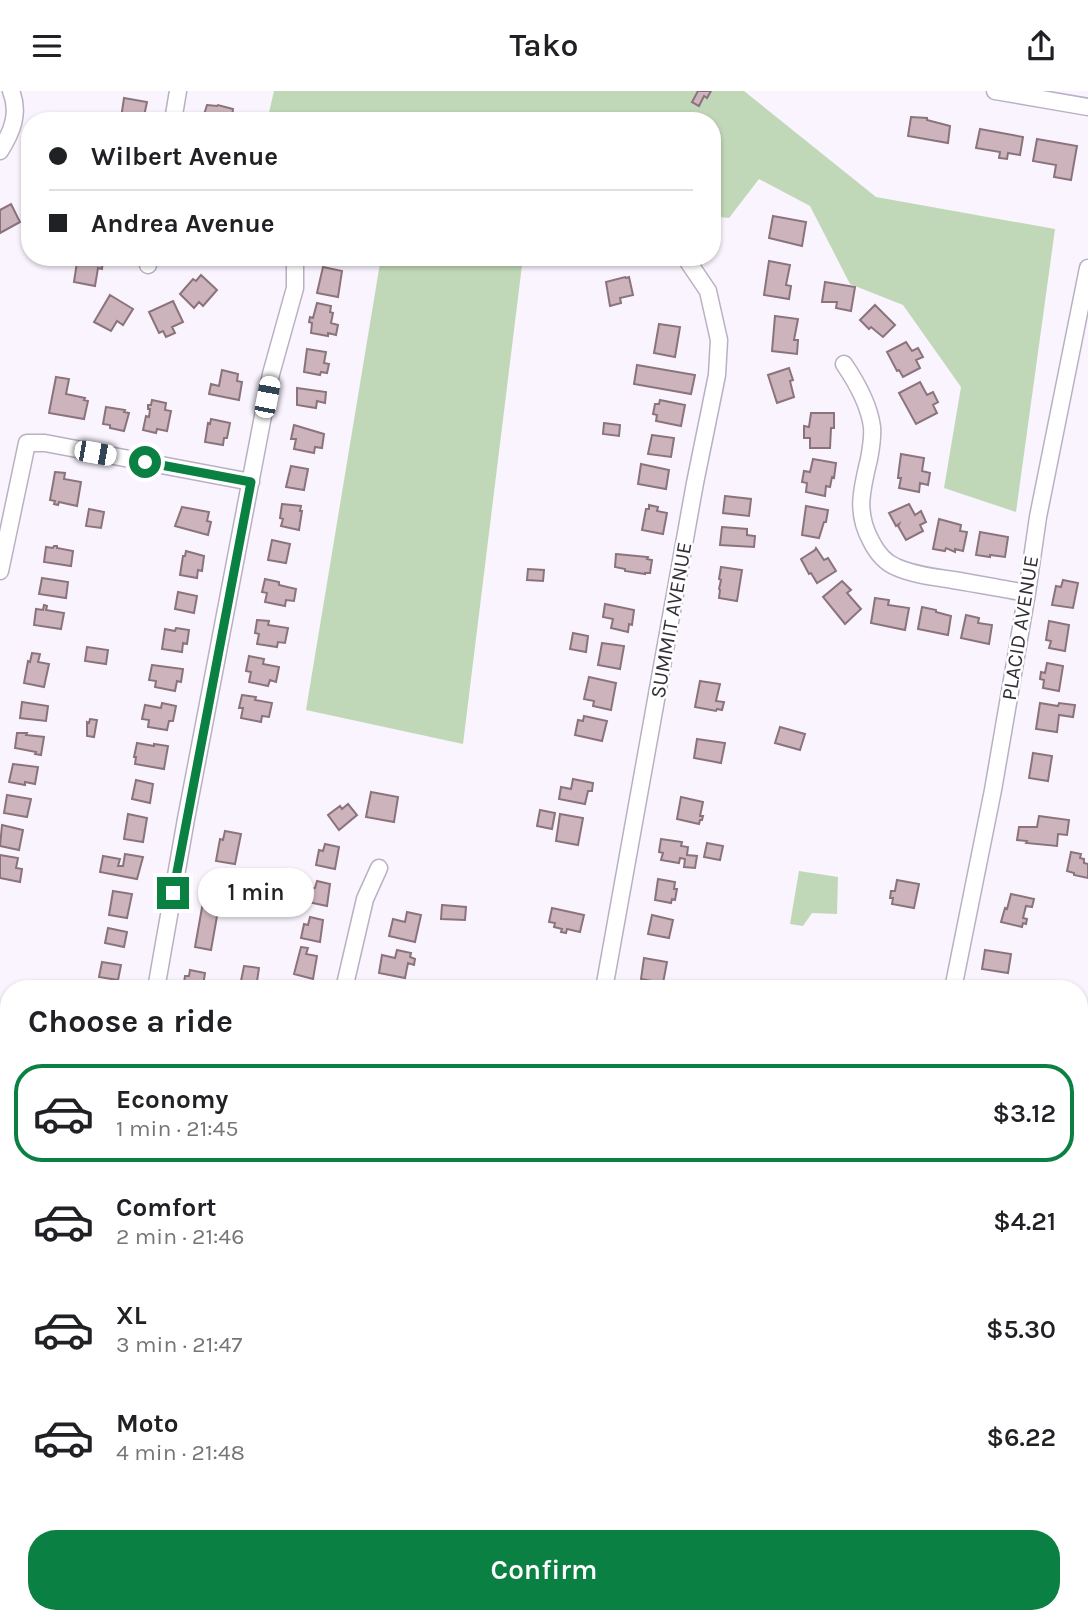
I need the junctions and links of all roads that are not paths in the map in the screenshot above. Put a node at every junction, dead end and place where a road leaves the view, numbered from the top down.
1 (11, 91) edge
2 (178, 91) edge
3 (995, 91) edge
4 (1088, 107) edge
5 (174, 112) edge
6 (0, 151) edge
7 (295, 266) edge
8 (691, 266) edge
9 (1088, 268) edge
10 (844, 364) dead end
11 (251, 482) junction
12 (0, 571) edge
13 (1027, 593) junction
14 (379, 868) dead end
15 (158, 980) edge
16 (346, 980) edge
17 (606, 980) edge
18 (955, 980) edge

1 - 6 street
2 - 5 street
3 - 4 street
7 - 11 street
8 - 17 street, SUMMIT AVENUE
9 - 13 street, PLACID AVENUE
10 - 13 street
11 - 12 street
11 - 15 street
13 - 18 street, PLACID AVENUE
14 - 16 street

